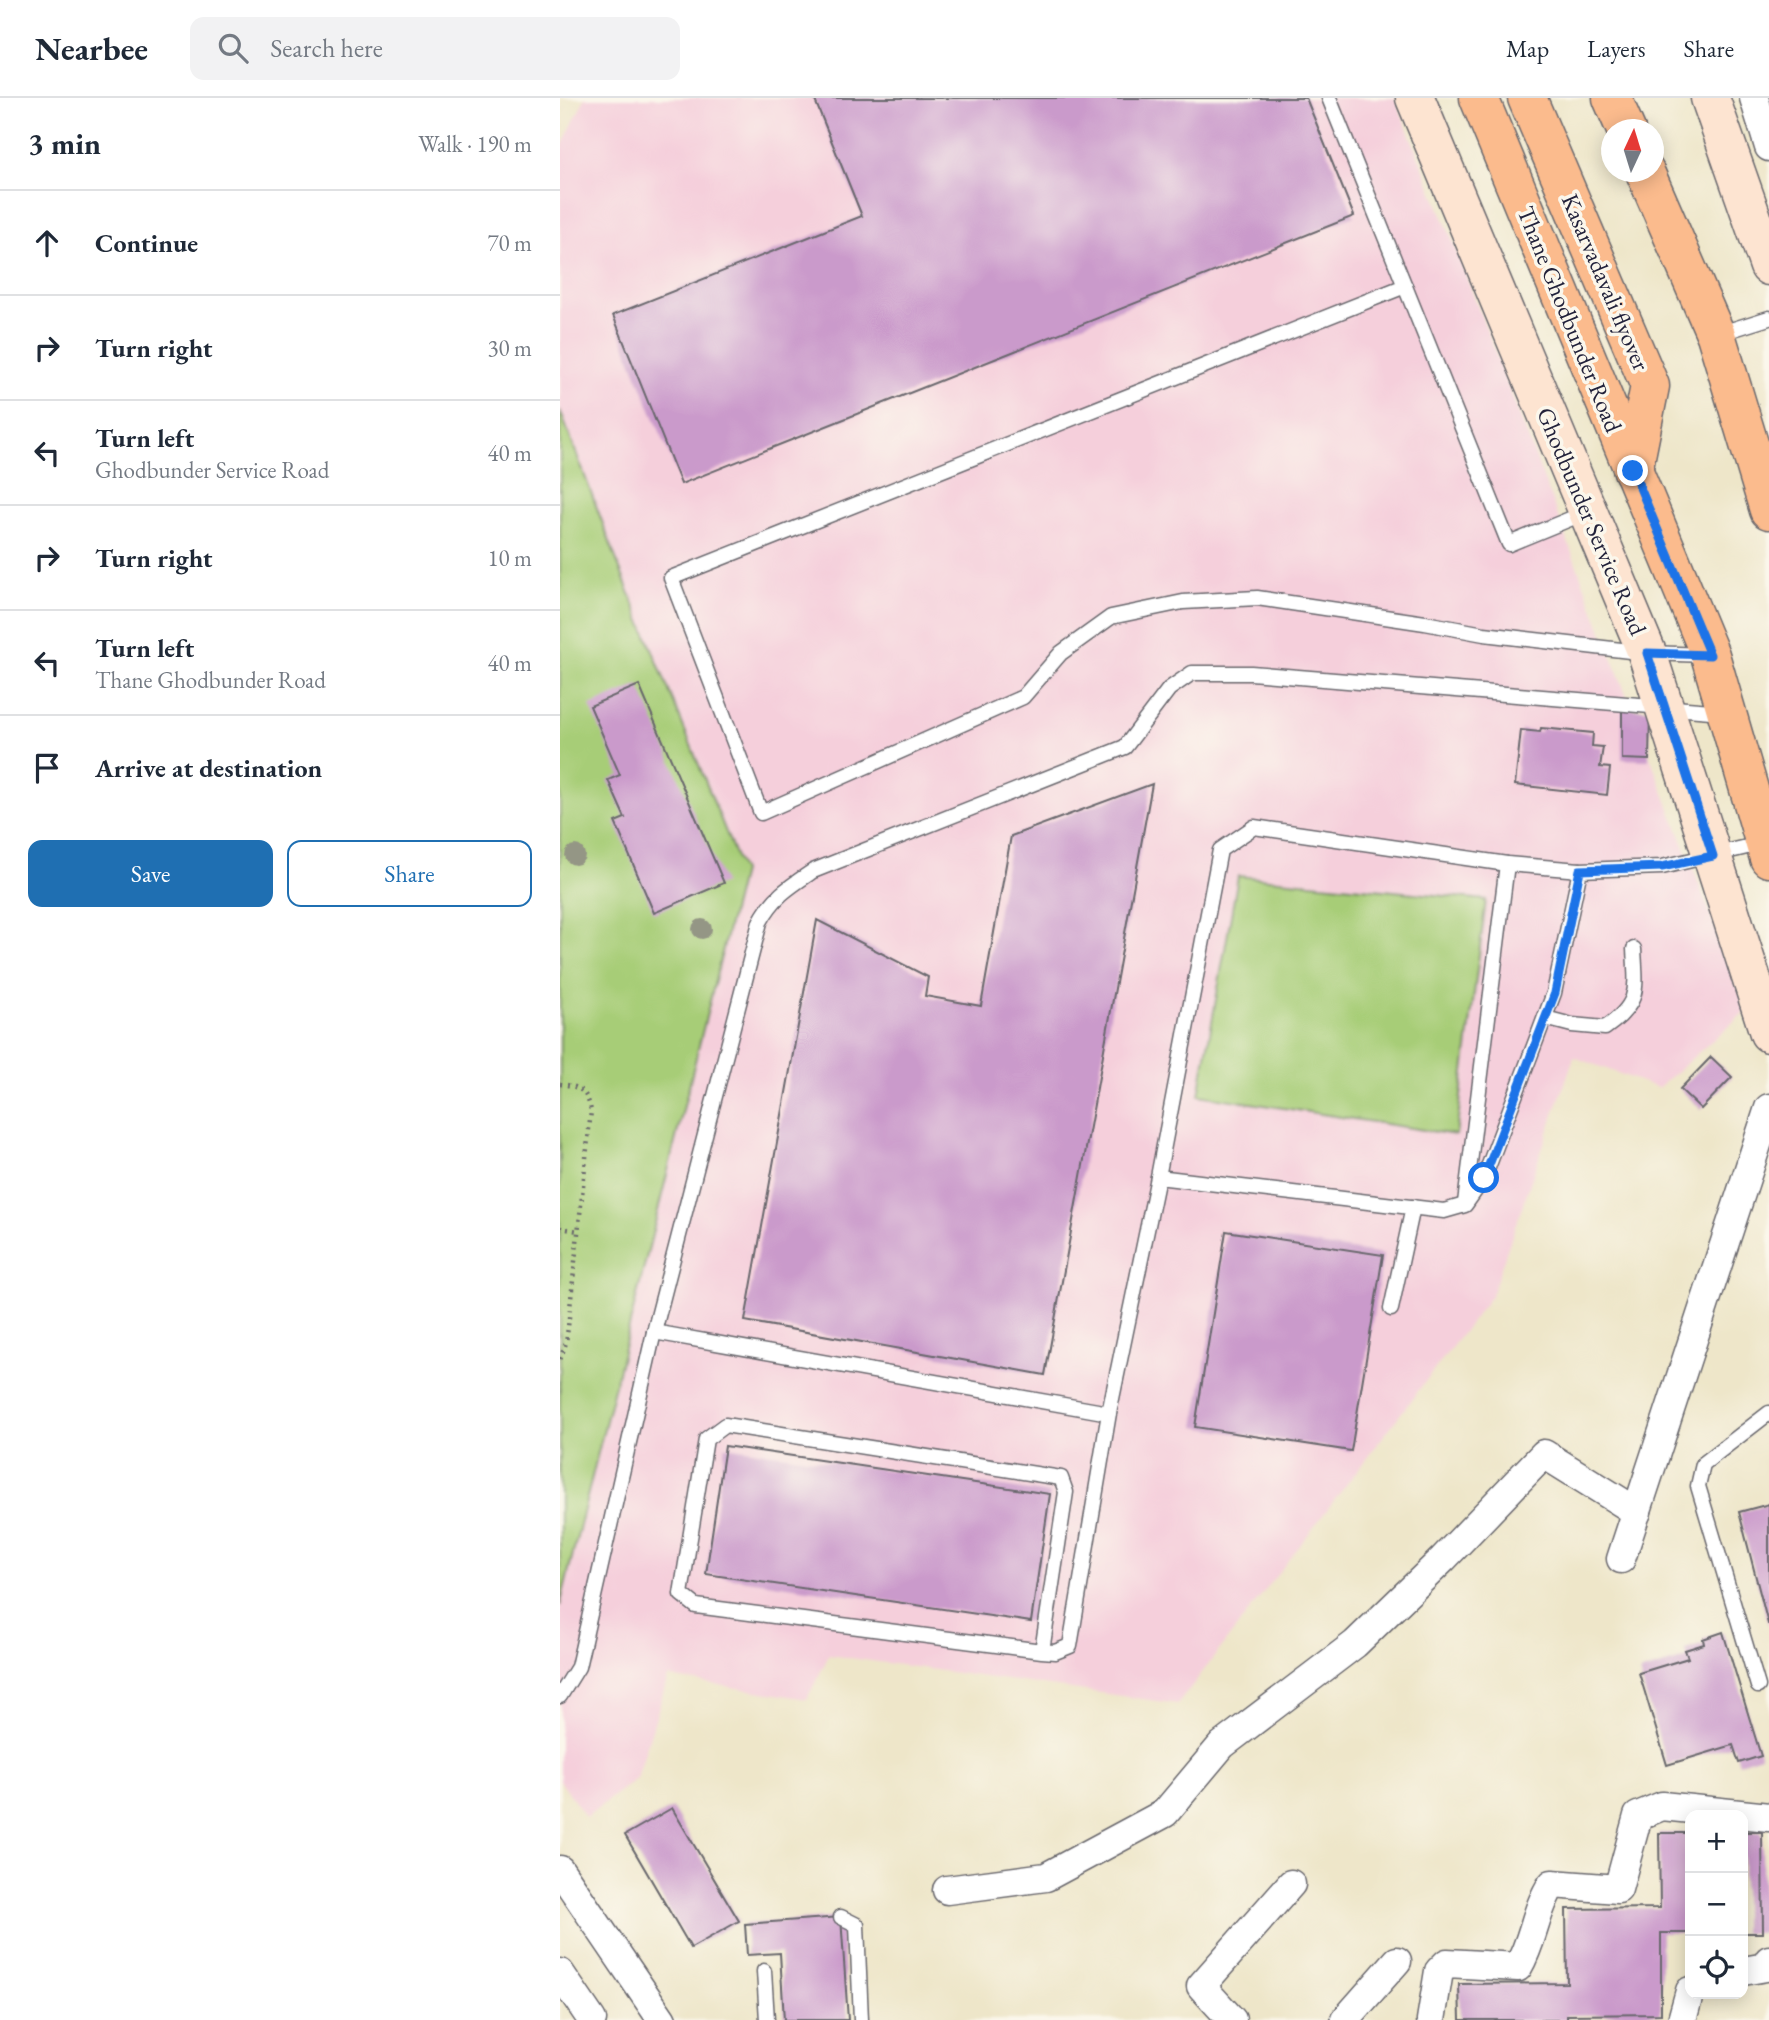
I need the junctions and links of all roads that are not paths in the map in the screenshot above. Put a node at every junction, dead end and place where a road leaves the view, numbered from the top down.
1 (1329, 98) edge
2 (1415, 98) edge
3 (1479, 98) edge
4 (1527, 98) edge
5 (1612, 98) edge
6 (1710, 98) edge
7 (1754, 98) edge
8 (1621, 119) edge
9 (1769, 146) edge
10 (1649, 182) edge
11 (1769, 266) edge
12 (1405, 286) junction
13 (1769, 318) edge
14 (1716, 335) junction
15 (1633, 471) junction
16 (1769, 510) edge
17 (1589, 512) junction
18 (1647, 653) junction
19 (1710, 655) junction
20 (1665, 708) junction
21 (1728, 712) junction
22 (1767, 851) edge
23 (1713, 856) junction
24 (1507, 864) junction
25 (1580, 870) junction
26 (1633, 949) dead end
27 (1545, 1018) junction
28 (1769, 1033) edge
29 (1769, 1108) edge
30 (1158, 1177) junction
31 (1465, 1205) junction
32 (1413, 1207) junction
33 (1391, 1309) dead end
34 (654, 1332) junction
35 (1109, 1413) junction
36 (1769, 1413) edge
37 (1637, 1512) junction
38 (1621, 1559) dead end
39 (1042, 1651) junction
40 (1758, 1686) dead end
41 (560, 1696) edge
42 (1769, 1817) edge
43 (560, 1870) edge
44 (1291, 1884) dead end
45 (947, 1890) dead end
46 (841, 1917) dead end
47 (1398, 1961) dead end
48 (1769, 1961) edge
49 (1748, 1970) edge
50 (764, 1971) dead end
51 (560, 1973) edge
52 (1688, 1999) edge
53 (592, 2020) edge
54 (662, 2020) edge
55 (767, 2020) edge
56 (861, 2020) edge
57 (1232, 2020) edge
58 (1345, 2020) edge
59 (1431, 2020) edge
60 (1682, 2020) edge

1 - 12 lane
2 - 17 street, Ghodbunder Service Road
3 - 15 main road, Thane Ghodbunder Road
4 - 15 main road, Kasarvadavali flyover
5 - 8 main road
6 - 11 street
7 - 9 street
10 - 14 main road
12 - 17 lane
12 - 18 lane
13 - 14 lane
14 - 16 main road
15 - 19 main road, Thane Ghodbunder Road
17 - 18 street, Ghodbunder Service Road
18 - 19 lane
18 - 20 street, Ghodbunder Service Road
19 - 21 main road, Thane Ghodbunder Road
20 - 21 lane
20 - 23 street, Ghodbunder Service Road
20 - 34 lane
21 - 22 main road, Thane Ghodbunder Road
22 - 23 lane
23 - 25 lane
23 - 28 street, Ghodbunder Service Road
24 - 25 lane
24 - 30 lane
24 - 31 lane
25 - 27 lane
26 - 27 lane
27 - 31 lane
29 - 37 street
30 - 32 lane
30 - 35 lane
31 - 32 lane
32 - 33 lane
34 - 35 lane
34 - 41 lane
35 - 39 lane
36 - 40 lane
37 - 38 street
37 - 45 street
39 - 39 lane
42 - 59 street
43 - 54 street
44 - 57 street
46 - 56 lane
47 - 58 street
48 - 49 street
50 - 55 lane
51 - 53 street
52 - 60 street

